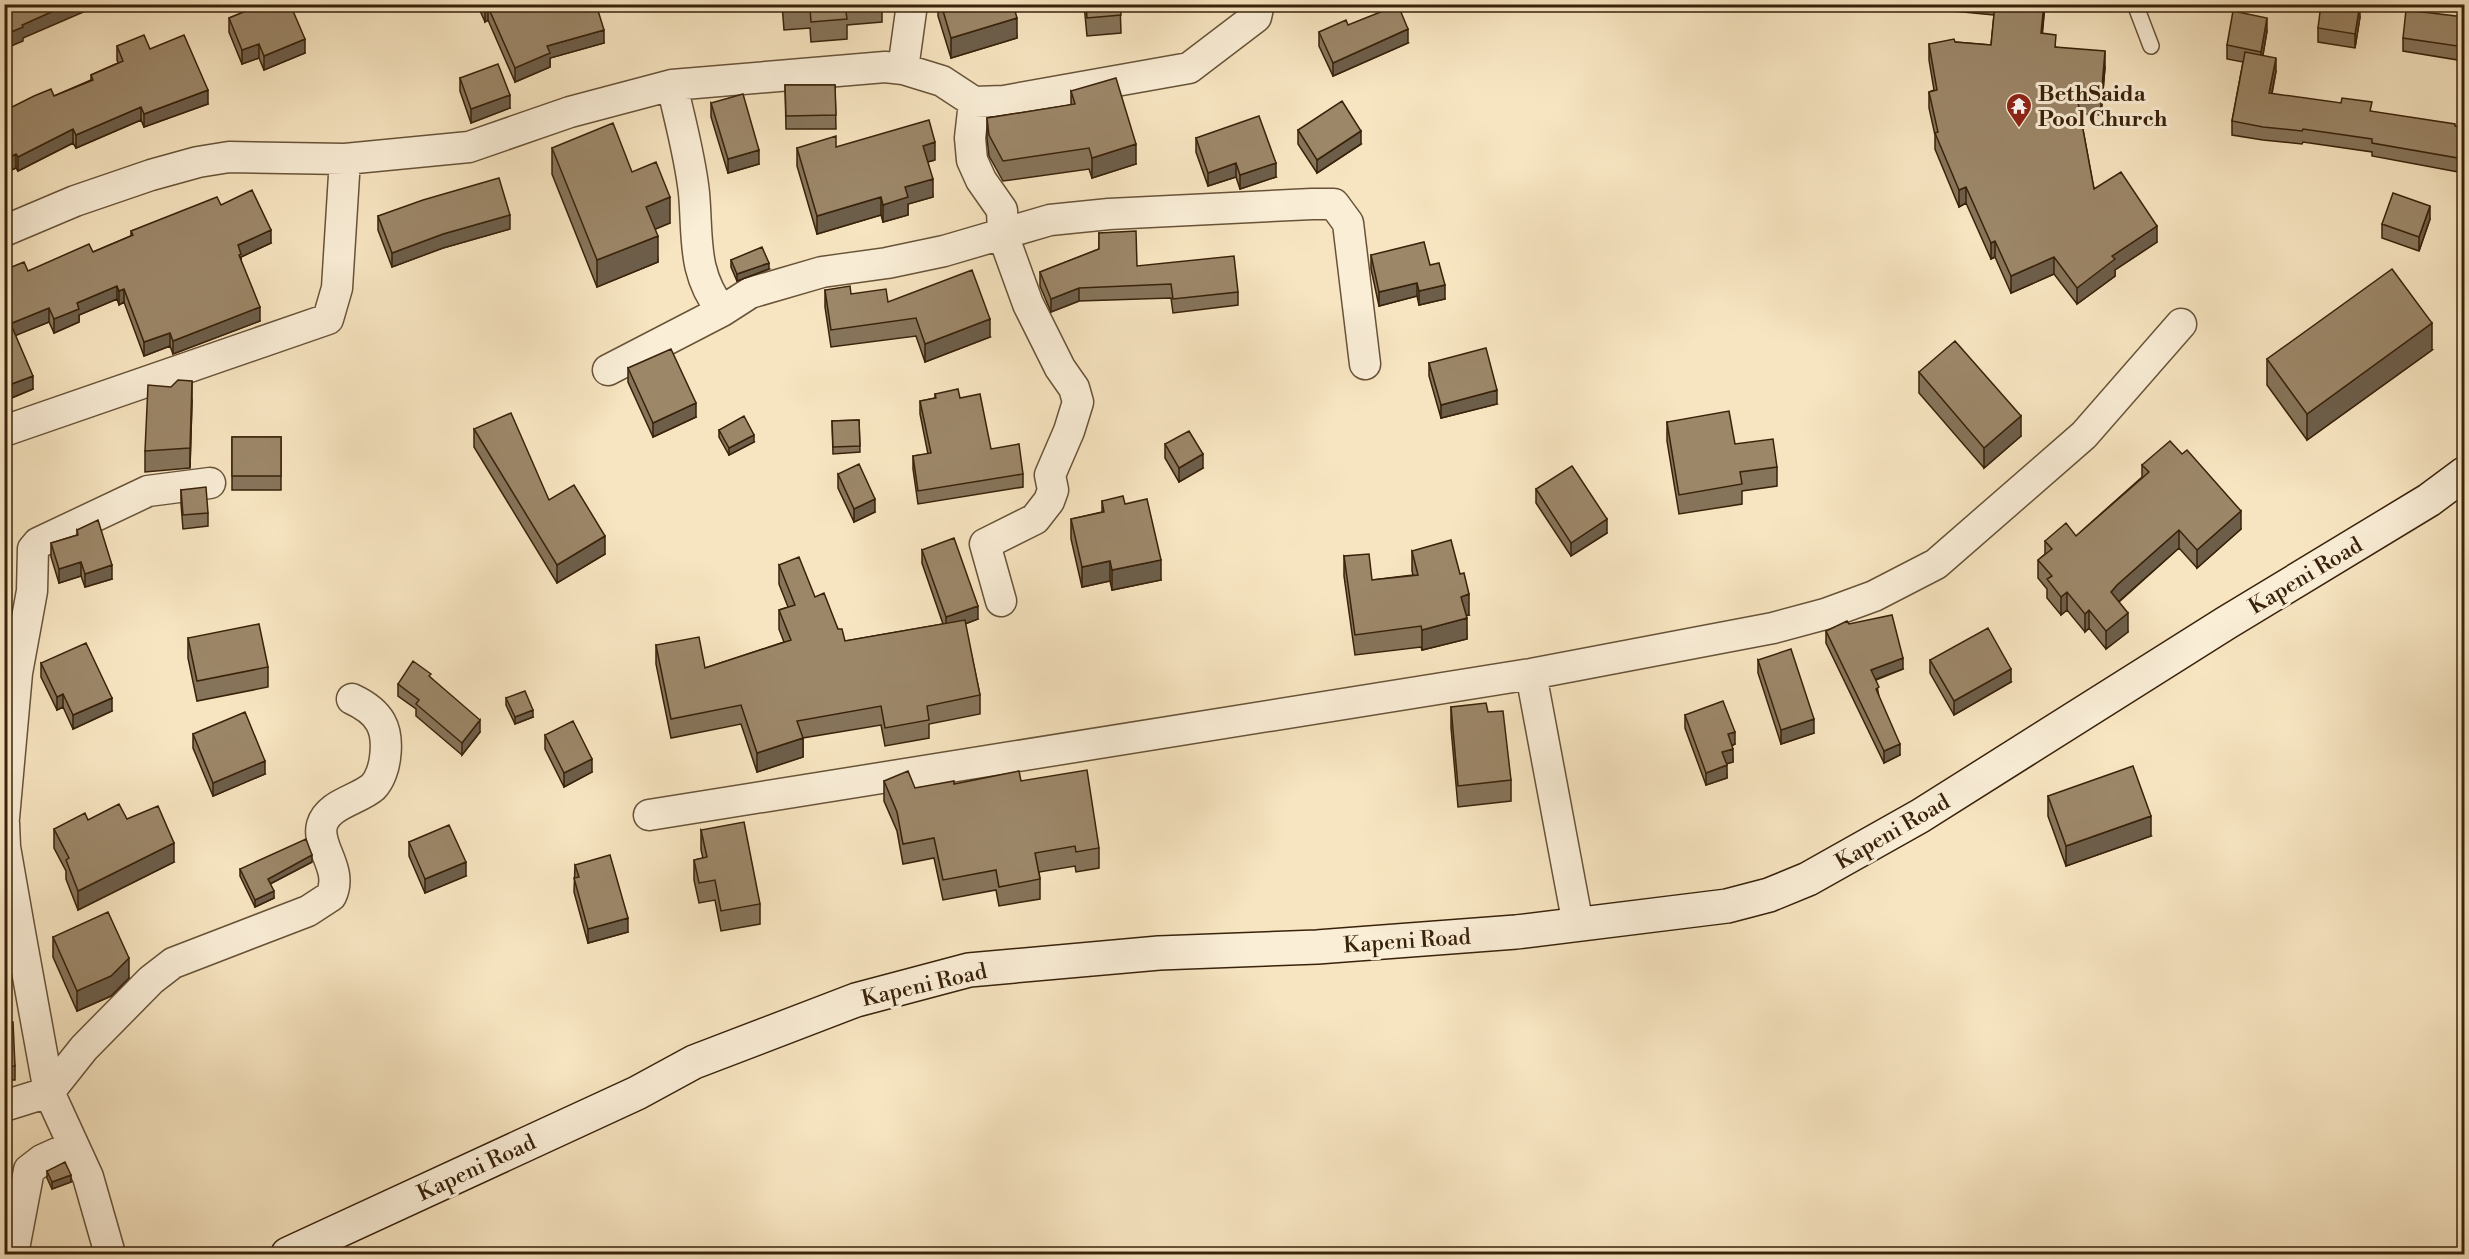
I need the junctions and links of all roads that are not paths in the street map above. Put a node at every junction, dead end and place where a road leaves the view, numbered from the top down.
1 (912, 4) edge
2 (1258, 4) edge
3 (2135, 4) edge
4 (2151, 46) dead end
5 (903, 69) junction
6 (672, 85) junction
7 (974, 102) junction
8 (345, 159) junction
9 (4, 231) edge
10 (1003, 236) junction
11 (722, 311) junction
12 (2181, 324) dead end
13 (1365, 364) dead end
14 (608, 370) dead end
15 (4, 431) edge
16 (2464, 474) edge
17 (210, 483) dead end
18 (1001, 601) dead end
19 (1531, 674) junction
20 (352, 699) dead end
21 (649, 815) dead end
22 (4, 818) edge
23 (4, 823) edge
24 (1578, 925) junction
25 (50, 1092) junction
26 (4, 1106) edge
27 (73, 1146) junction
28 (13, 1254) edge
29 (110, 1254) edge
30 (288, 1254) edge

1 - 5 street
2 - 7 street
3 - 4 lane
5 - 6 street
5 - 7 street
6 - 8 street
6 - 11 street
7 - 10 street
8 - 9 street
8 - 15 street
10 - 11 street
10 - 13 street
10 - 18 street
11 - 14 street
12 - 19 street
16 - 24 main road, Kapeni Road
17 - 22 street
19 - 21 street
19 - 24 street
20 - 25 street
23 - 25 street
24 - 30 main road, Kapeni Road
25 - 26 street
25 - 27 street
27 - 28 street
27 - 29 street

